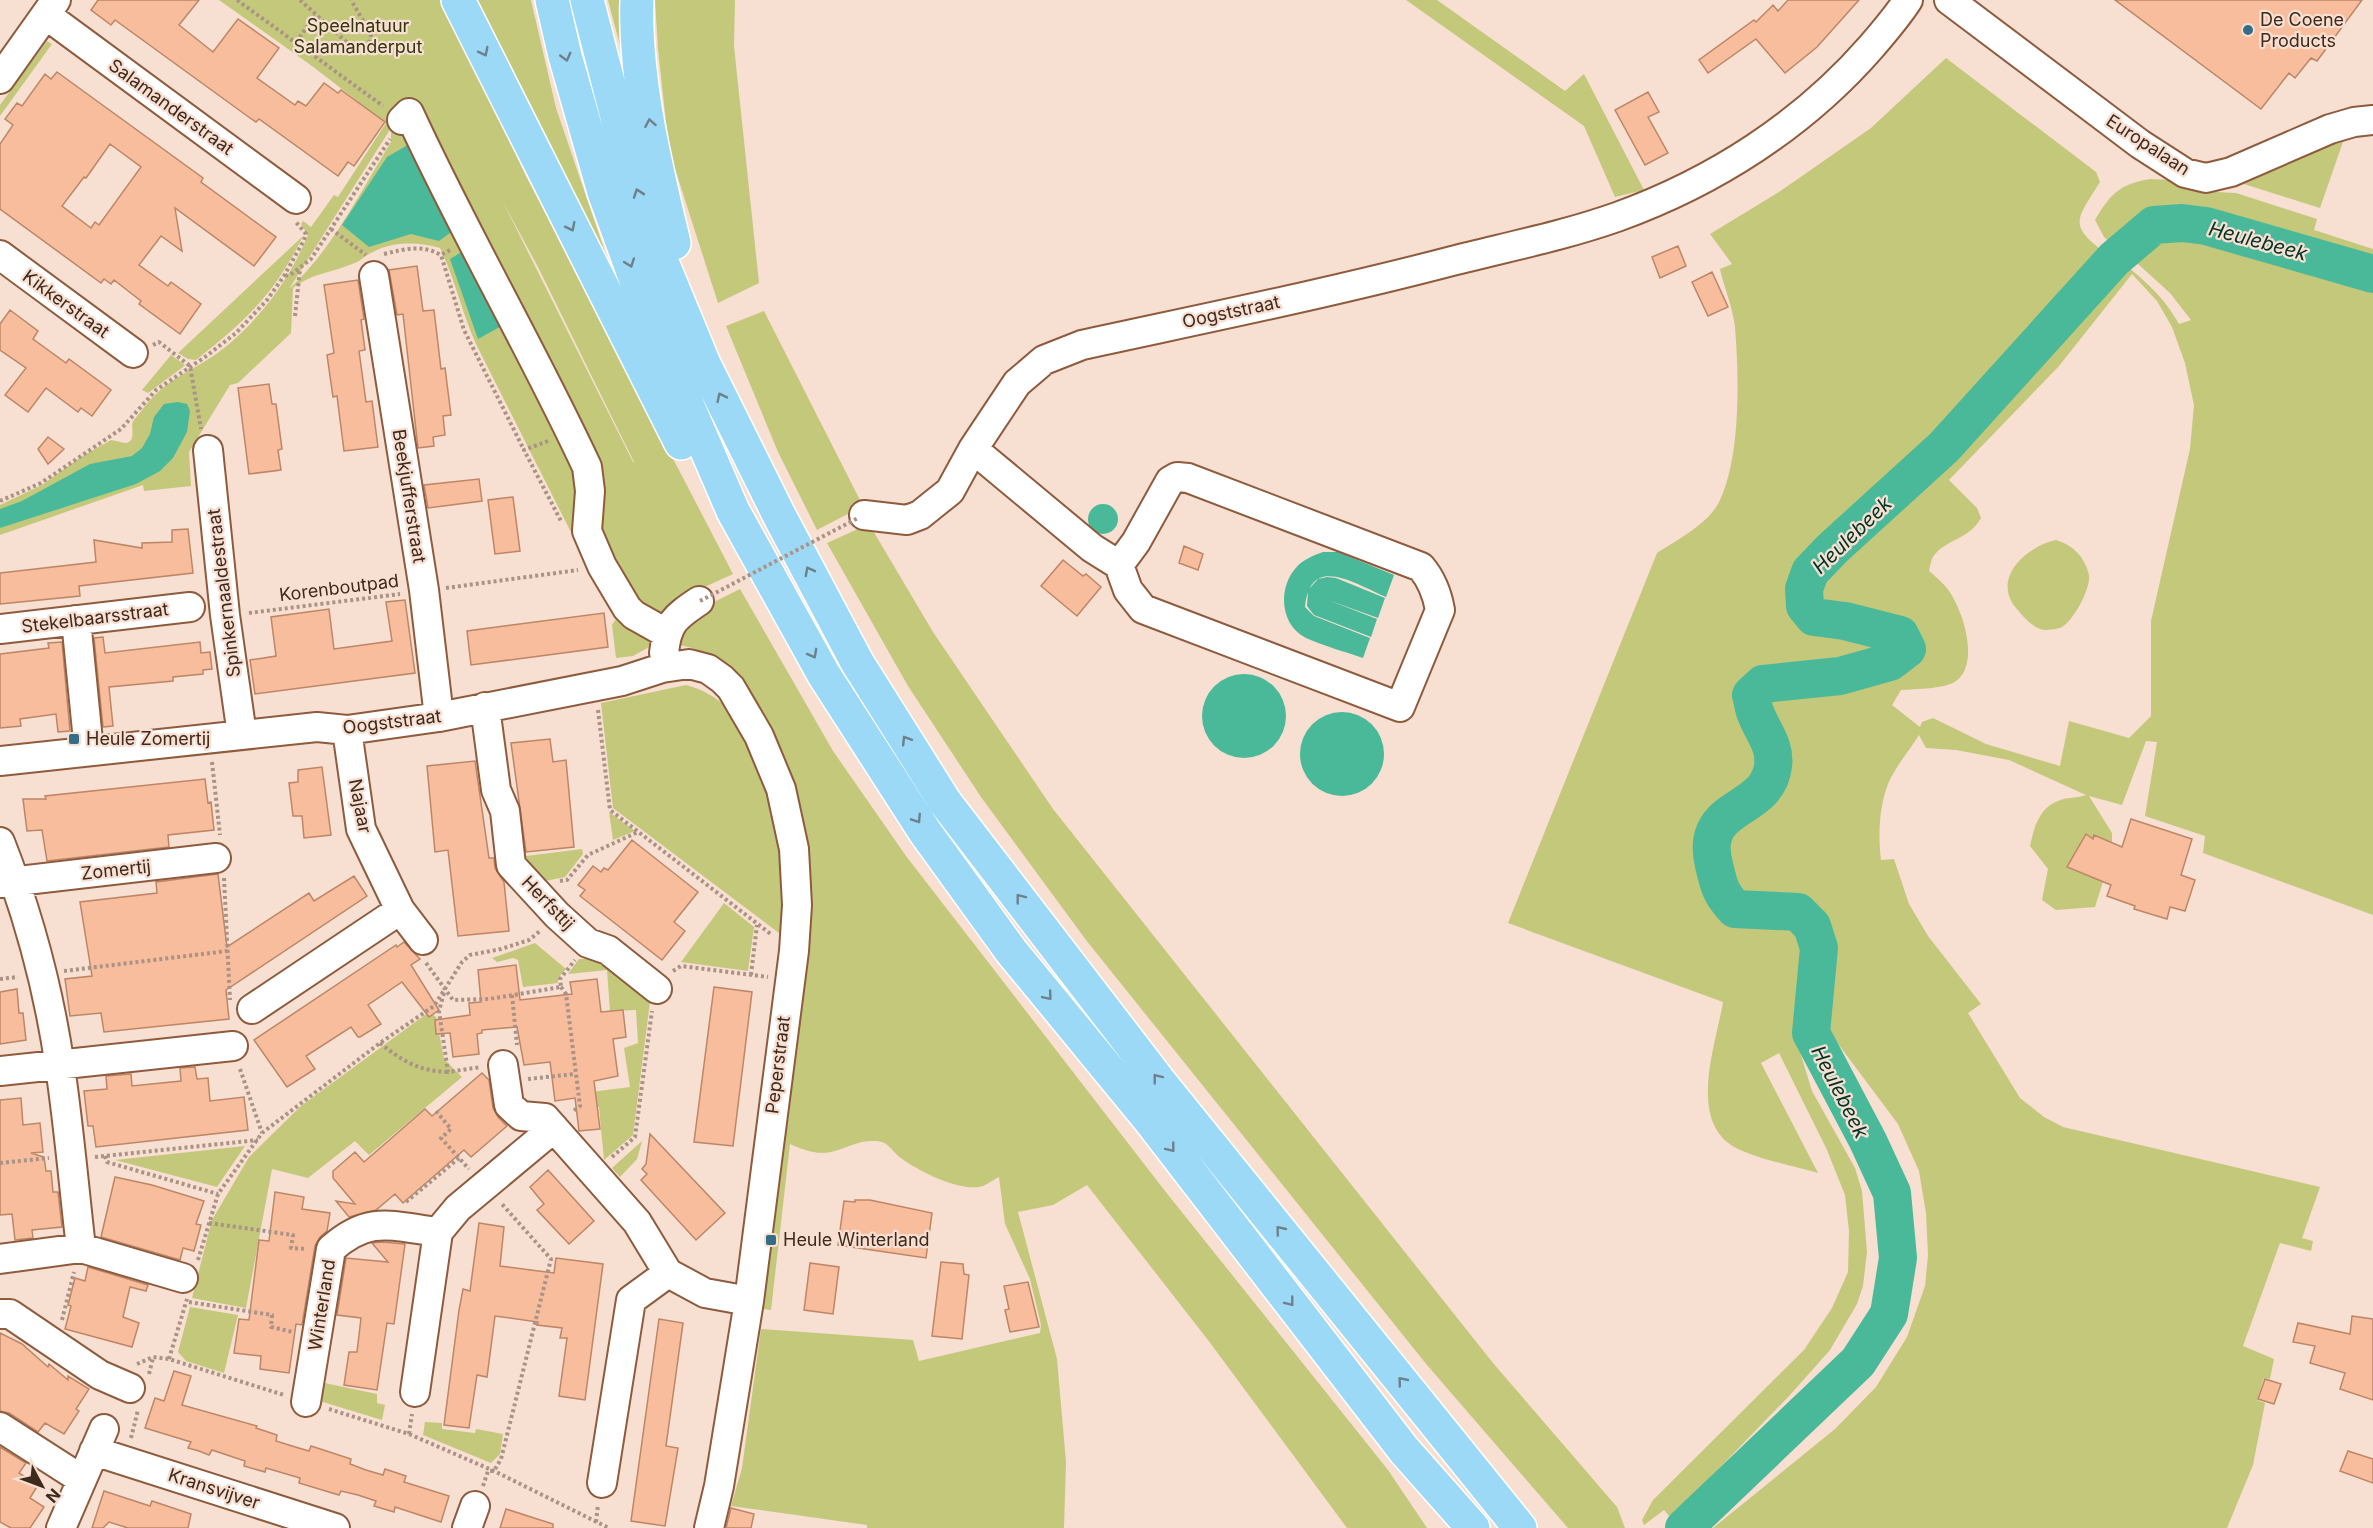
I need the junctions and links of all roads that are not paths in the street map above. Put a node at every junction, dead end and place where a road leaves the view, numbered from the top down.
1 (458, 0) edge
2 (552, 0) edge
3 (587, 0) edge
4 (637, 0) edge
5 (1908, 0) edge
6 (1949, 0) edge
7 (51, 8) edge
8 (0, 79) edge
9 (402, 120) road end
10 (2373, 120) edge
11 (296, 199) road end
12 (0, 255) edge
13 (375, 263) road end
14 (133, 352) road end
15 (704, 364) junction
16 (973, 449) junction
17 (208, 450) road end
18 (733, 511) junction
19 (861, 516) road end
20 (1119, 565) junction
21 (700, 601) road end
22 (190, 607) dead end
23 (76, 620) junction
24 (0, 629) edge
25 (666, 633) junction
26 (662, 668) junction
27 (485, 708) junction
28 (439, 717) junction
29 (347, 730) junction
30 (242, 735) junction
31 (89, 751) junction
32 (0, 761) edge
33 (0, 842) edge
34 (220, 855) road end
35 (8, 882) edge
36 (400, 910) junction
37 (423, 940) road end
38 (657, 989) road end
39 (241, 1008) road end
40 (233, 1046) road end
41 (60, 1065) junction
42 (0, 1071) edge
43 (505, 1074) road end
44 (549, 1123) junction
45 (438, 1232) junction
46 (81, 1248) junction
47 (0, 1259) edge
48 (668, 1273) junction
49 (189, 1284) road end
50 (749, 1300) junction
51 (0, 1314) edge
52 (130, 1388) dead end
53 (415, 1392) dead end
54 (306, 1402) road end
55 (0, 1427) edge
56 (1439, 1427) junction
57 (1404, 1450) junction
58 (81, 1479) junction
59 (602, 1483) dead end
60 (61, 1528) edge
61 (335, 1528) edge
62 (709, 1528) edge
63 (1454, 1528) edge
64 (1473, 1528) edge
65 (1520, 1528) edge
66 (1541, 1528) edge

1 -> 18 highway
2 -> 18 highway
15 -> 3 highway
15 -> 4 highway
5 - 16 street, Oogststraat
6 - 10 street, Europalaan
7 - 8 street
7 - 11 street, Salamanderstraat
9 - 25 street
12 - 14 street, Kikkerstraat
13 - 28 street, Beekjufferstraat
56 -> 15 highway
16 - 19 street, Oogststraat
16 - 20 street
17 - 30 street, Spinkernaaldestraat
18 -> 57 highway
20 - 20 street
21 - 25 street
22 - 23 street, Stekelbaarsstraat
23 - 24 street, Stekelbaarsstraat
23 - 31 street
25 - 26 street
26 - 27 street, Oogststraat
26 - 50 street, Peperstraat
27 - 28 street, Oogststraat
27 - 38 street, Herfsttij
28 - 29 street, Oogststraat
29 - 30 street, Oogststraat
29 - 36 street, Najaar
30 - 31 street, Oogststraat
31 - 32 street, Oogststraat
33 - 35 street
34 - 35 street, Zomertij
35 - 41 street
36 - 37 street, Najaar
36 - 39 street
40 - 41 street
41 - 42 street
41 - 46 street
43 - 44 street
44 - 45 street
44 - 48 street
45 - 53 street
45 - 54 street, Winterland
46 - 47 street
46 - 49 street
48 - 50 street
48 - 59 street
50 - 62 street, Peperstraat
51 - 52 street
55 - 58 street
56 - 65 highway
56 - 66 highway
57 - 63 highway
57 - 64 highway
58 - 60 street, Kransvijver
58 - 61 street, Kransvijver

